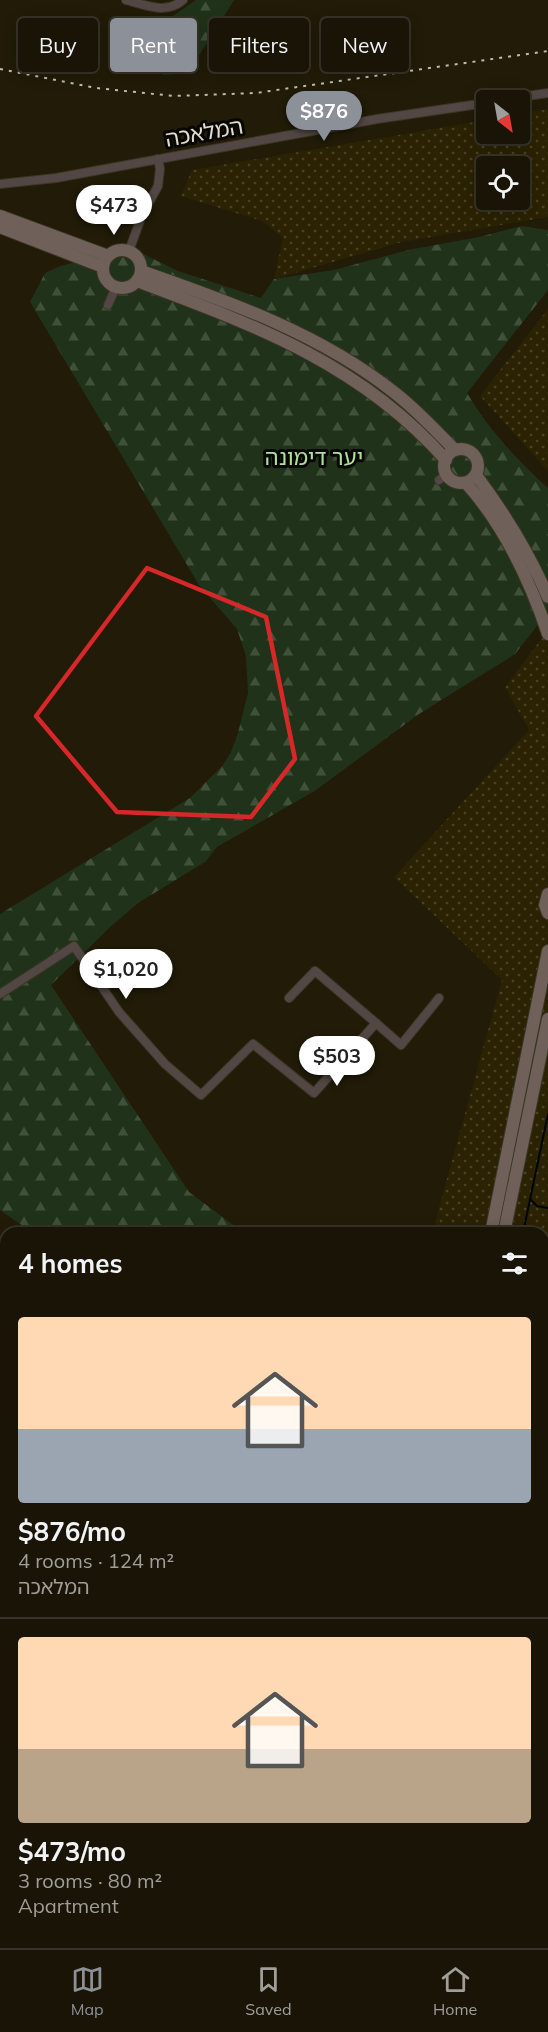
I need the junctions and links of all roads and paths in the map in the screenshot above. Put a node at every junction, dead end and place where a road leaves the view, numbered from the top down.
1 (126, 0) edge
2 (183, 0) edge
3 (548, 93) edge
4 (530, 96) edge
5 (476, 104) edge
6 (158, 159) junction
7 (0, 184) edge
8 (0, 216) edge
9 (0, 227) edge
10 (129, 251) junction
11 (105, 262) junction
12 (139, 276) junction
13 (116, 287) junction
14 (108, 305) dead end
15 (455, 450) junction
16 (446, 460) junction
17 (471, 479) junction
18 (548, 597) edge
19 (548, 634) edge
20 (548, 894) edge
21 (548, 913) edge
22 (548, 951) edge
23 (0, 994) edge
24 (289, 998) dead end
25 (439, 998) dead end
26 (548, 1019) edge
27 (376, 1023) junction
28 (492, 1227) edge
29 (505, 1227) edge

1 - 2 street
3 - 4 street
5 - 6 street, המלאכה
6 - 7 street, המלאכה
6 - 10 street
8 - 11 main road
9 - 11 main road
10 - 11 main road
10 - 12 main road
11 - 13 main road
12 - 13 main road
12 - 15 main road
12 - 16 main road
13 - 14 street
15 - 16 main road
15 - 17 main road
16 - 17 main road
17 - 18 main road
17 - 19 main road
20 - 21 main road
22 - 28 main road
23 - 27 street
24 - 27 street
25 - 27 street
26 - 29 main road

